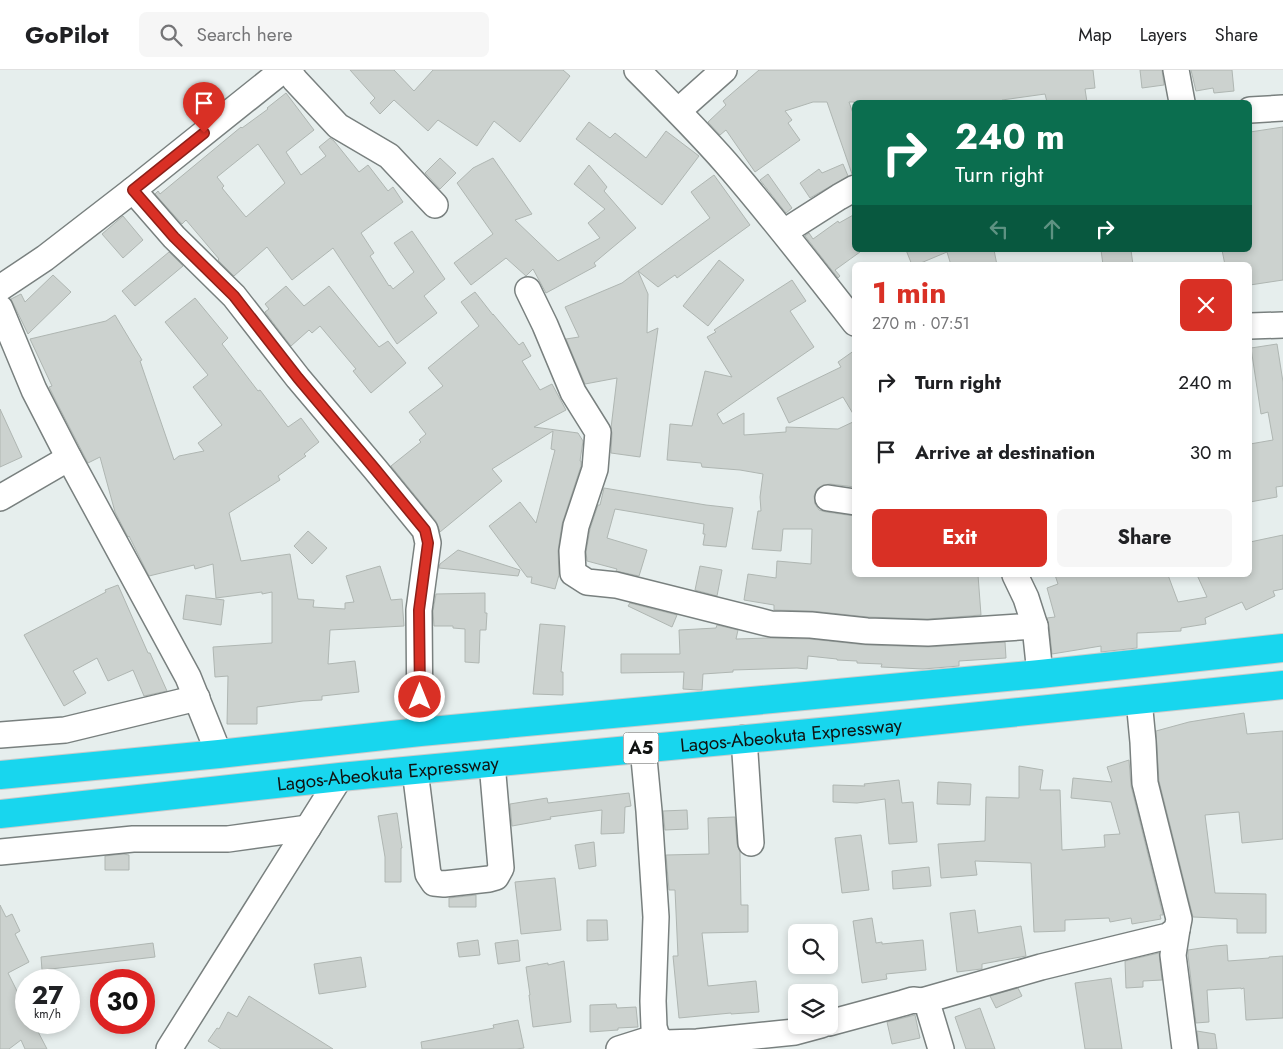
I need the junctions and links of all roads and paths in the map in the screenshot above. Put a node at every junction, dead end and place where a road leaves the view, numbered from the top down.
1 (283, 70) edge
2 (288, 70) edge
3 (637, 70) edge
4 (724, 70) edge
5 (1176, 70) edge
6 (1182, 100) edge
7 (1283, 108) edge
8 (1252, 110) edge
9 (678, 111) junction
10 (133, 190) junction
11 (852, 190) edge
12 (435, 205) dead end
13 (784, 232) junction
14 (0, 288) edge
15 (528, 290) dead end
16 (1, 314) edge
17 (852, 319) edge
18 (1283, 325) edge
19 (1252, 326) edge
20 (69, 458) junction
21 (0, 498) edge
22 (828, 498) dead end
23 (852, 502) edge
24 (1016, 577) edge
25 (1035, 626) junction
26 (1283, 648) edge
27 (1040, 674) junction
28 (1283, 685) edge
29 (197, 698) junction
30 (1138, 700) junction
31 (420, 732) junction
32 (0, 734) edge
33 (744, 738) junction
34 (643, 748) junction
35 (219, 754) junction
36 (492, 763) junction
37 (415, 770) junction
38 (0, 775) edge
39 (340, 777) junction
40 (0, 814) edge
41 (308, 828) junction
42 (751, 843) dead end
43 (0, 852) edge
44 (1178, 929) junction
45 (922, 1001) junction
46 (838, 1021) edge
47 (788, 1033) edge
48 (657, 1036) junction
49 (169, 1049) edge
50 (619, 1049) edge
51 (941, 1049) edge
52 (1185, 1049) edge

1 - 10 street
2 - 12 street
3 - 9 street
4 - 9 street
5 - 6 street
7 - 8 street
9 - 13 street
10 - 14 street
10 - 31 street
11 - 13 street
13 - 17 street
15 - 25 street
16 - 20 street
18 - 19 street
20 - 21 street
20 - 29 street
22 - 23 street
24 - 25 street
25 - 27 street
26 - 27 highway, Lagos-Abeokuta Expressway / A5
27 - 31 highway, Lagos-Abeokuta Expressway / A5
28 - 30 highway, Lagos-Abeokuta Expressway / A5
29 - 32 street
29 - 35 street
30 - 33 highway, Lagos-Abeokuta Expressway / A5
30 - 44 street
31 - 35 highway, Lagos-Abeokuta Expressway / A5
33 - 34 highway, Lagos-Abeokuta Expressway / A5
33 - 42 street
34 - 36 highway, Lagos-Abeokuta Expressway / A5
34 - 48 street
35 - 38 highway, Lagos-Abeokuta Expressway / A5
36 - 37 highway, Lagos-Abeokuta Expressway / A5
36 - 37 street
37 - 39 highway, Lagos-Abeokuta Expressway / A5
39 - 40 highway, Lagos-Abeokuta Expressway / A5
39 - 41 street
41 - 43 street
41 - 49 street
44 - 45 street
44 - 52 street
45 - 46 street
45 - 51 street
47 - 48 street
48 - 50 street

